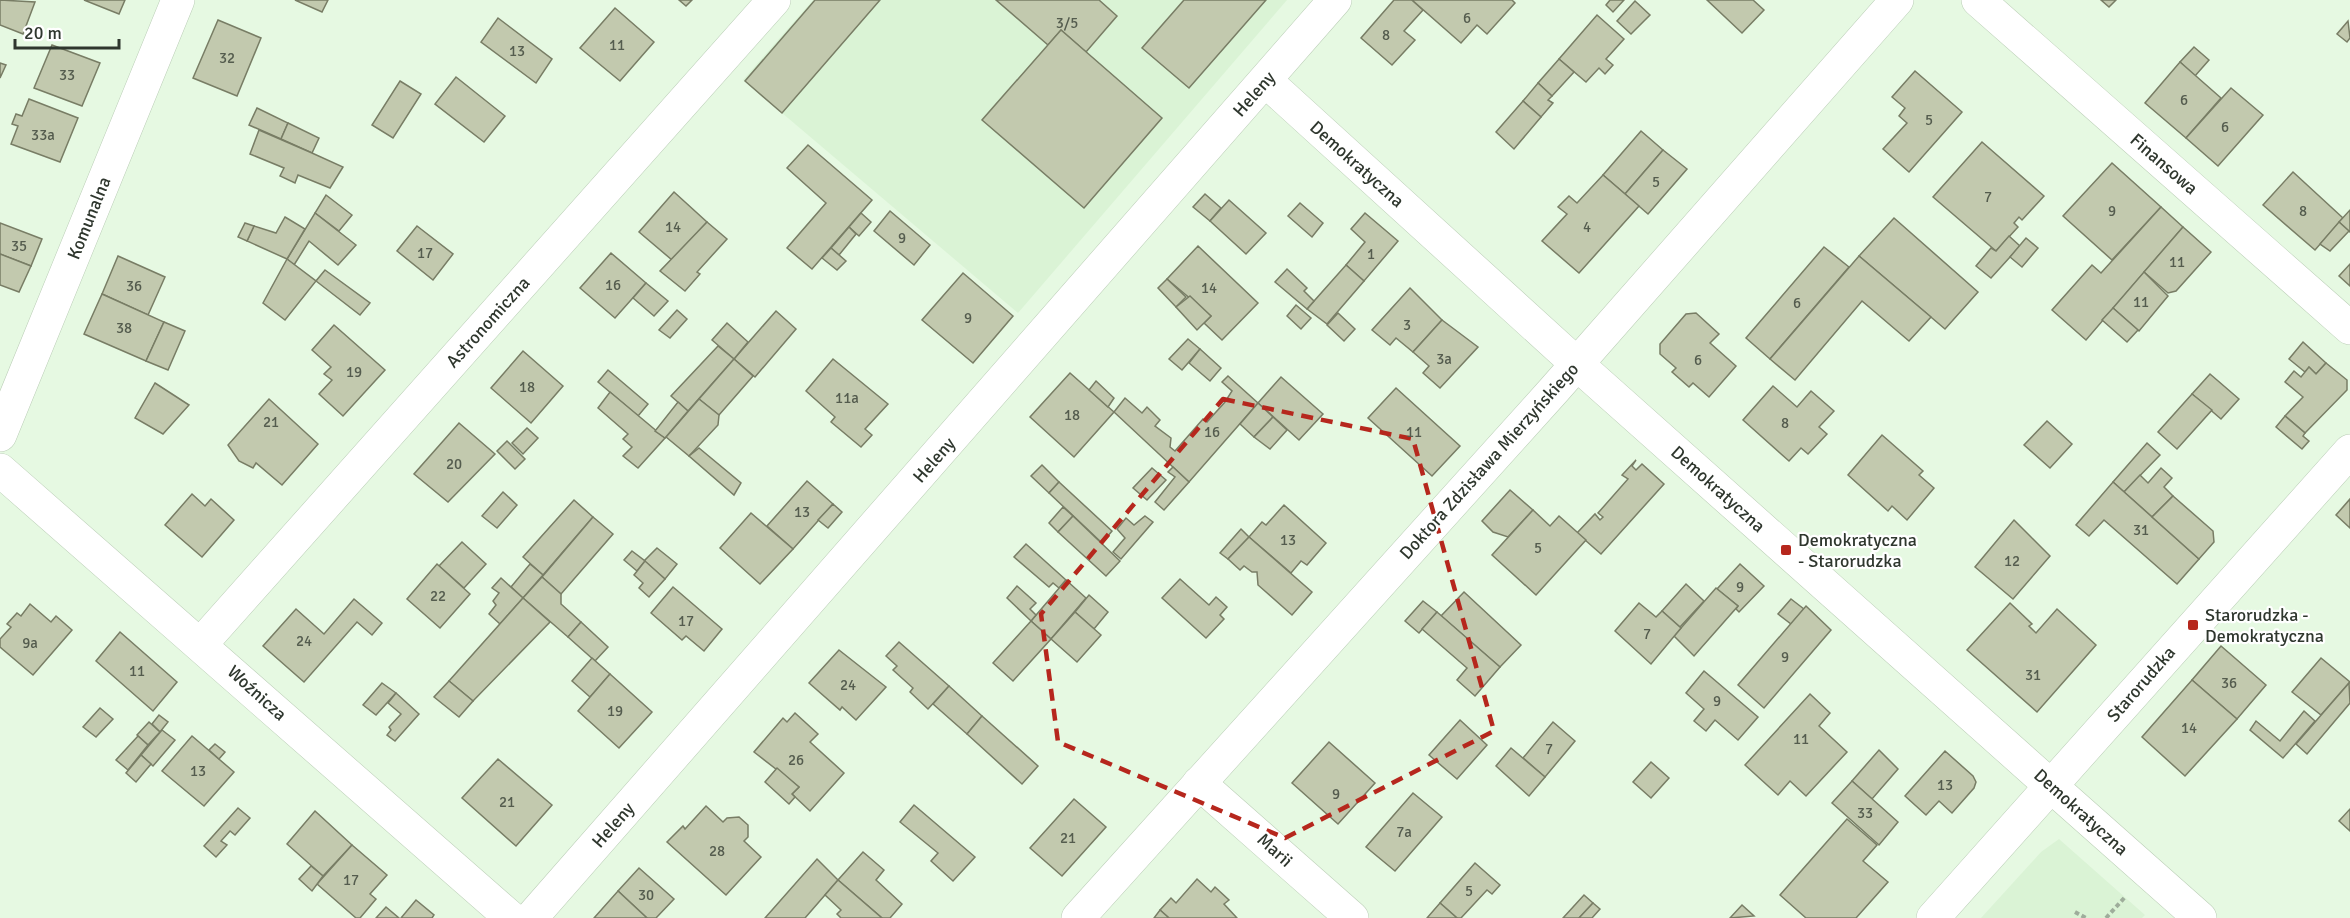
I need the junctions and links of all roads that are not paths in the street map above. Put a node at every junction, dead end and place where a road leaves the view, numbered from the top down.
1 (178, 0) edge
2 (774, 0) edge
3 (1335, 0) edge
4 (1897, 0) edge
5 (1978, 0) edge
6 (1266, 81) junction
7 (2350, 328) edge
8 (1577, 364) junction
9 (0, 435) edge
10 (2350, 452) edge
11 (0, 470) edge
12 (201, 644) junction
13 (1198, 783) junction
14 (2051, 786) junction
15 (511, 918) edge
16 (531, 918) edge
17 (1078, 918) edge
18 (1352, 918) edge
19 (1933, 918) edge
20 (2200, 918) edge

1 - 9 street, Komunalna
2 - 12 street, Astronomiczna
3 - 6 street, Heleny
4 - 8 street, Doktora Zdzisława Mierzyńskiego
5 - 7 street, Finansowa
6 - 8 street, Demokratyczna
6 - 16 street, Heleny
8 - 13 street, Doktora Zdzisława Mierzyńskiego
8 - 14 street, Demokratyczna
10 - 14 street, Starorudzka
11 - 12 street, Woźnicza
12 - 15 street, Woźnicza
13 - 17 street, Doktora Zdzisława Mierzyńskiego
13 - 18 street, Marii
14 - 19 street, Starorudzka
14 - 20 street, Demokratyczna

